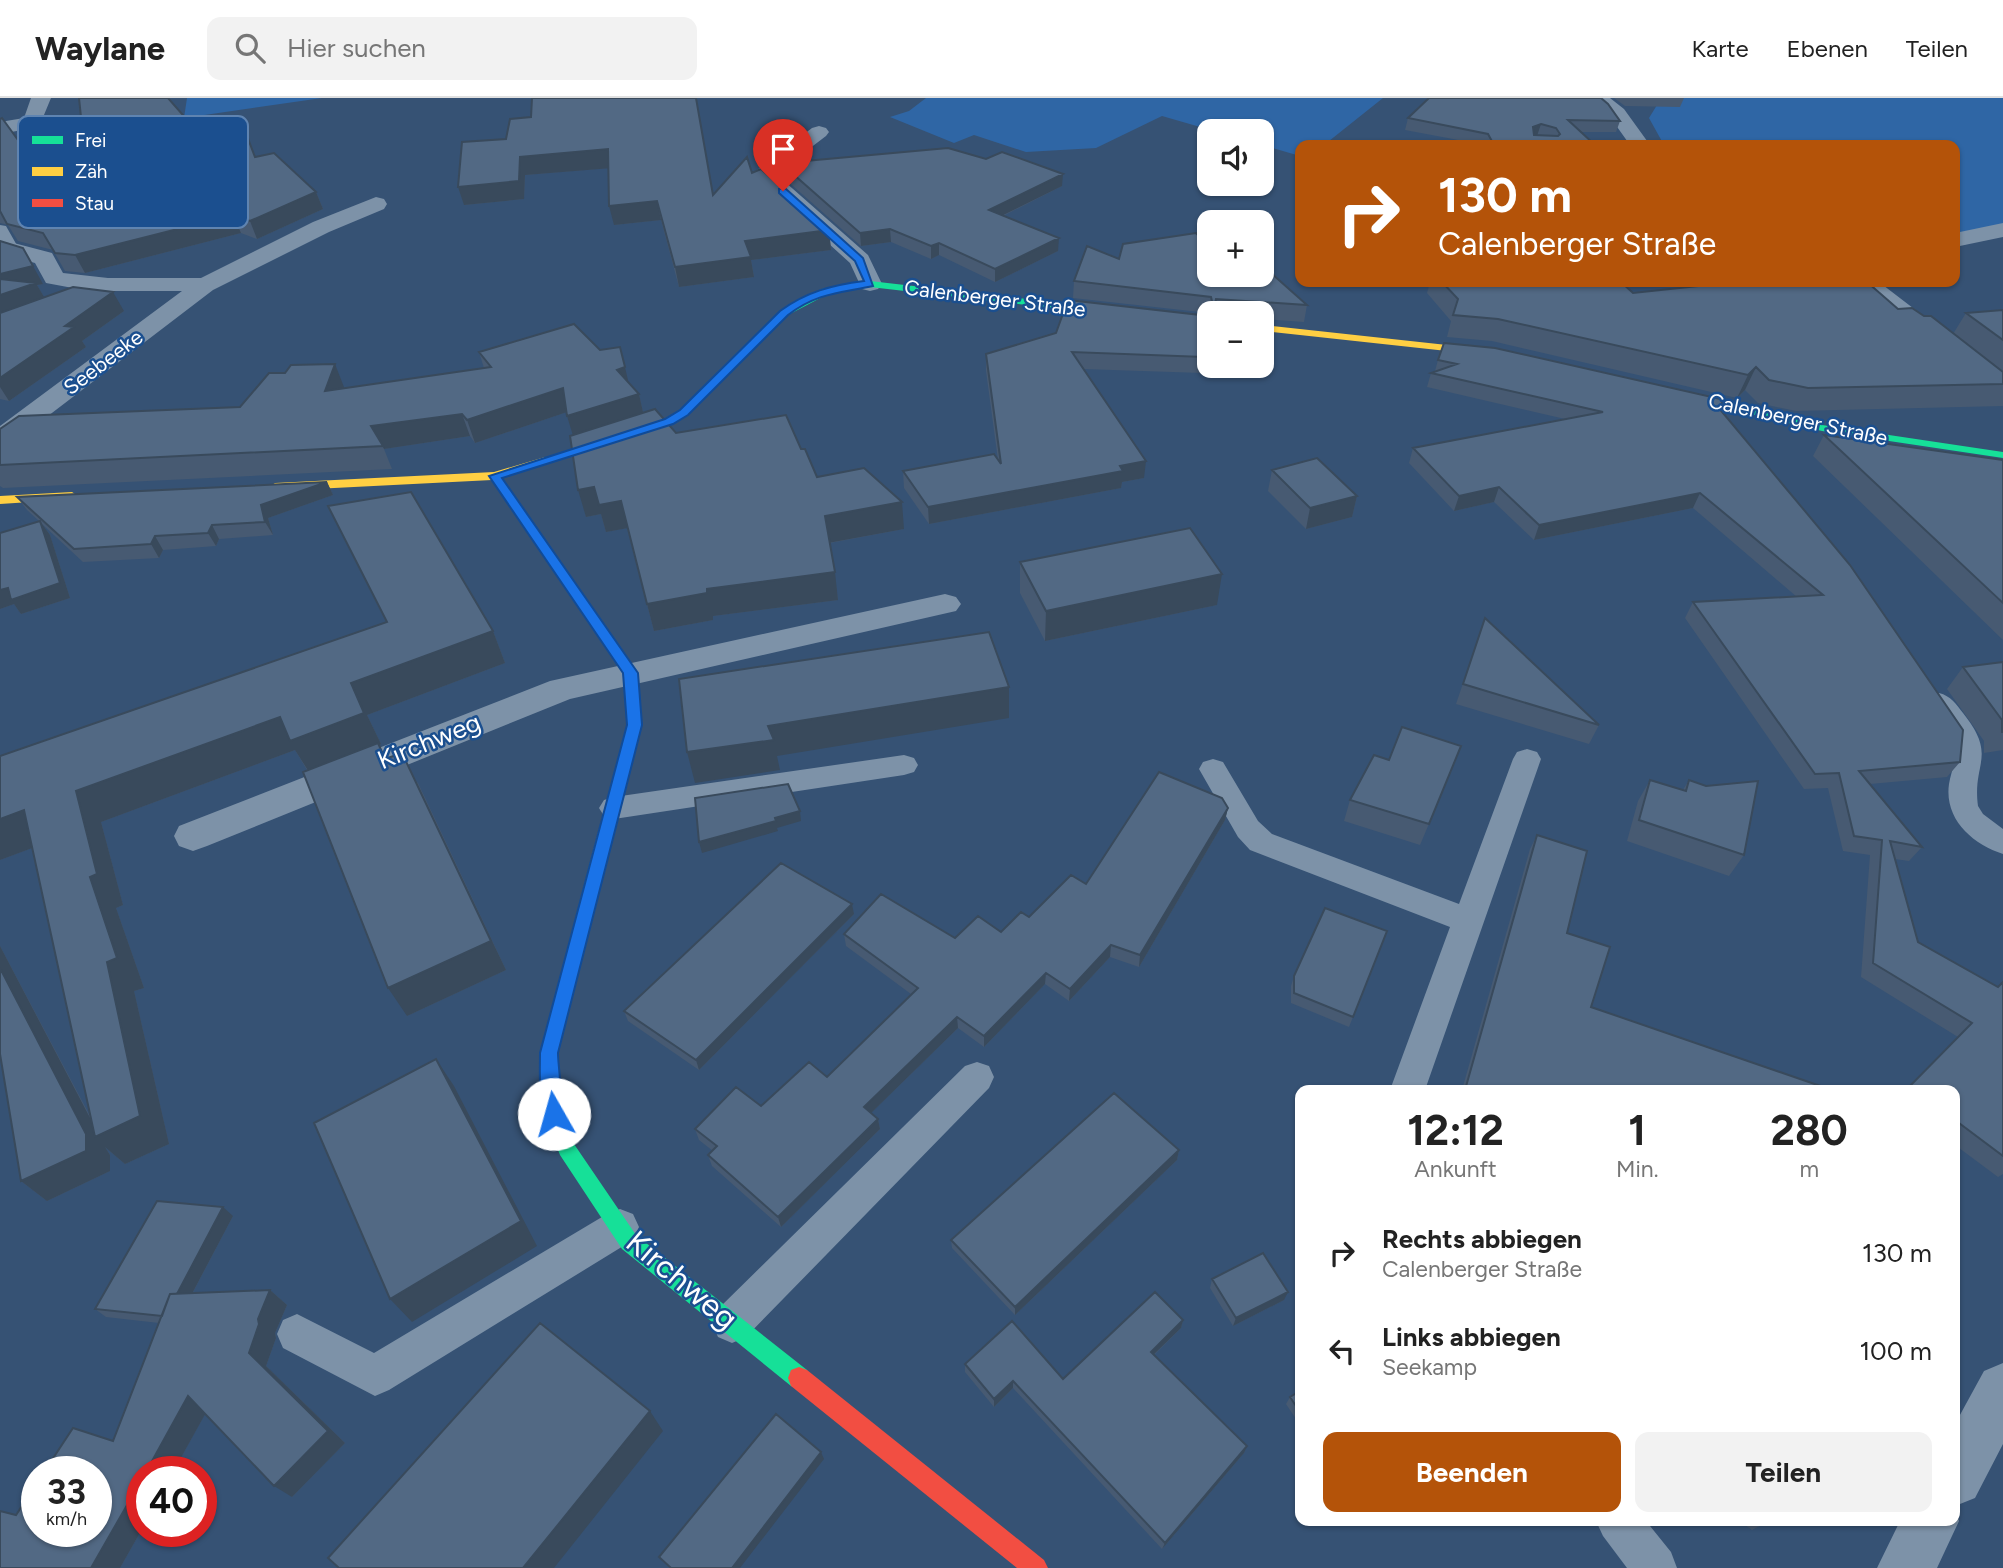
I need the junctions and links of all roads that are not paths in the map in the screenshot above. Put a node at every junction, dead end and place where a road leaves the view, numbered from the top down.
1 (41, 98) edge
2 (1598, 98) edge
3 (35, 116) edge
4 (18, 125) edge
5 (0, 128) edge
6 (819, 132) dead end
7 (1636, 140) edge
8 (376, 204) dead end
9 (2003, 230) edge
10 (1960, 239) edge
11 (5, 240) edge
12 (120, 284) junction
13 (870, 284) junction
14 (205, 285) junction
15 (1870, 287) edge
16 (72, 303) edge
17 (1197, 322) edge
18 (1274, 329) edge
19 (1504, 355) edge
20 (1660, 389) edge
21 (2003, 390) edge
22 (0, 439) edge
23 (2003, 455) edge
24 (495, 476) junction
25 (261, 487) edge
26 (82, 496) edge
27 (0, 500) edge
28 (945, 604) dead end
29 (631, 673) junction
30 (1924, 680) edge
31 (1527, 759) dead end
32 (904, 765) dead end
33 (1213, 769) dead end
34 (614, 808) junction
35 (193, 836) dead end
36 (2003, 844) edge
37 (1469, 921) junction
38 (976, 1077) dead end
39 (1409, 1085) edge
40 (620, 1227) junction
41 (732, 1323) junction
42 (297, 1334) dead end
43 (2003, 1390) edge
44 (1960, 1469) edge
45 (1622, 1526) edge
46 (1928, 1526) edge
47 (1036, 1568) edge
48 (1654, 1568) edge
49 (1906, 1568) edge

1 - 3 street
2 - 7 street
4 - 5 street
6 - 13 street
8 - 14 street, Seebeeke
9 - 10 street
11 - 12 street
12 - 14 street
12 - 16 lane
13 - 17 street, Calenberger Straße
13 - 24 street, Calenberger Straße
14 - 22 street, Seebeeke
15 - 21 street
18 - 19 street
20 - 23 street, Calenberger Straße
24 - 25 street, Calenberger Straße
24 - 29 street
26 - 27 street
28 - 29 street, Kirchweg
29 - 34 street, Kirchweg
29 - 35 street, Kirchweg
30 - 36 lane
31 - 37 lane
32 - 34 lane
33 - 37 lane
34 - 40 street, Kirchweg
37 - 39 lane
38 - 41 lane
40 - 41 street, Kirchweg
40 - 42 lane
41 - 47 street, Kirchweg
43 - 44 street
45 - 48 lane
46 - 49 street

